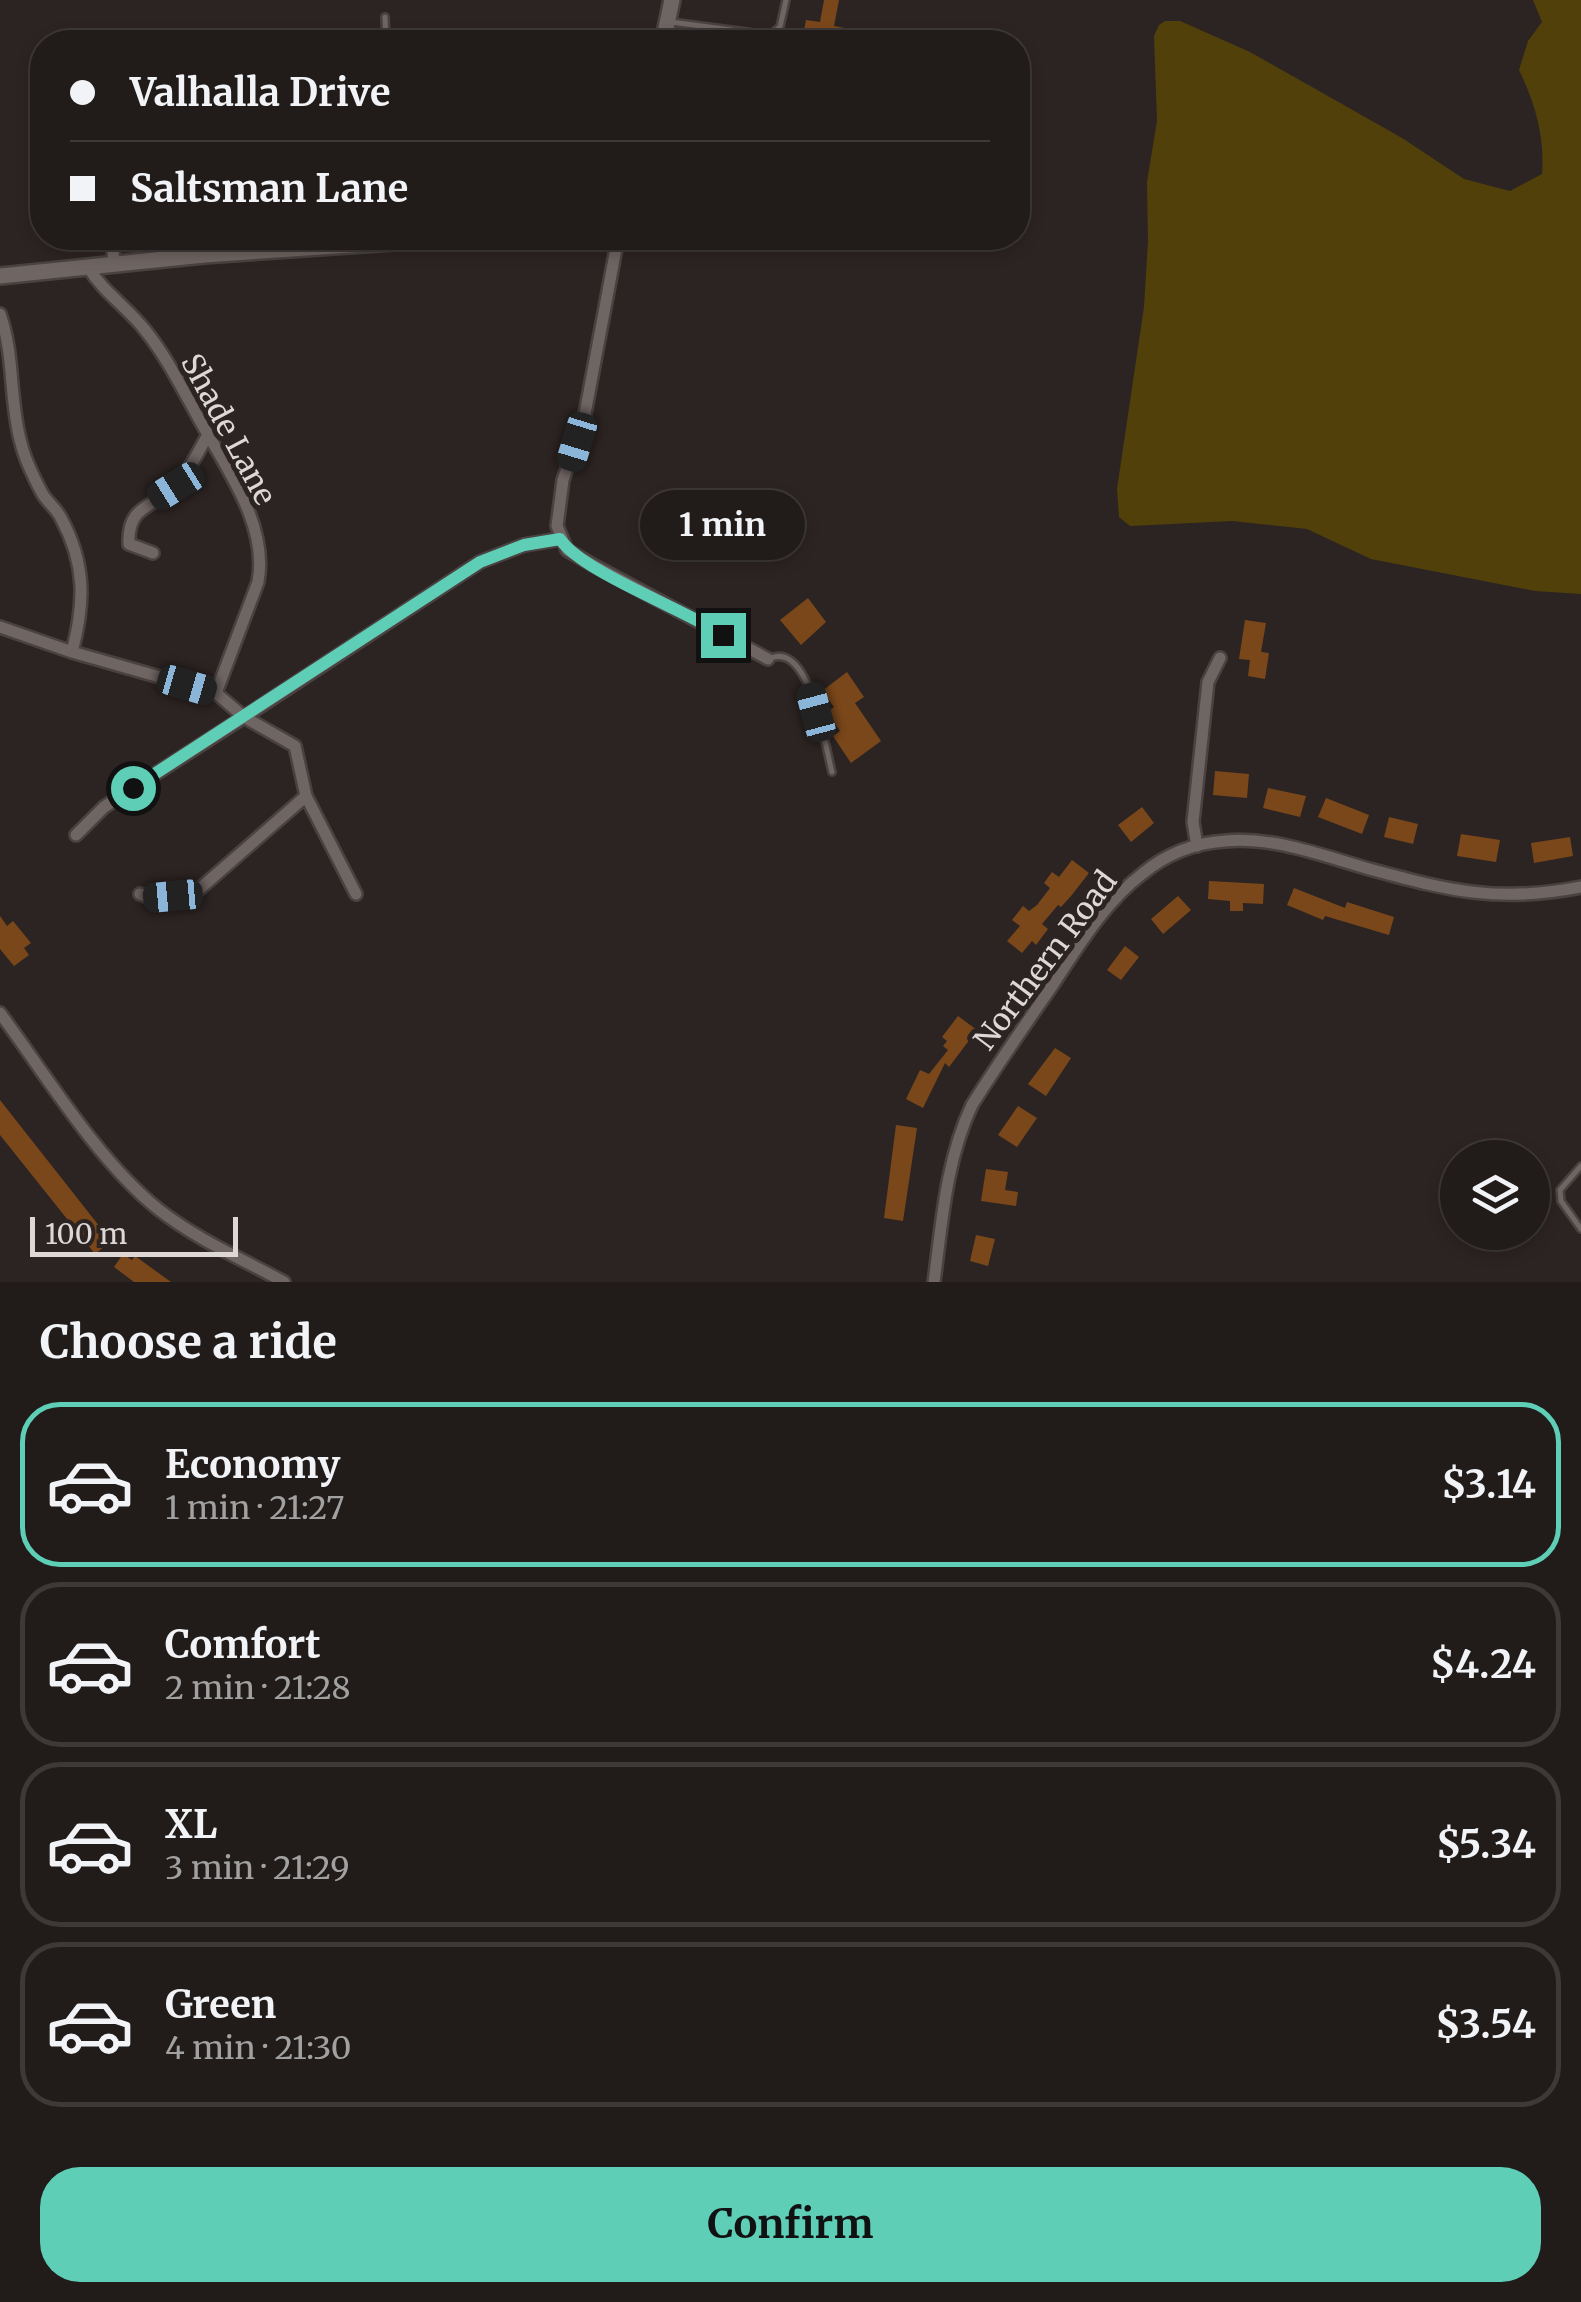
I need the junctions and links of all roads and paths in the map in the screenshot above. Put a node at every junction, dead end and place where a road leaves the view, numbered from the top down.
1 (672, 0) edge
2 (786, 0) edge
3 (385, 18) dead end
4 (668, 22) junction
5 (386, 30) edge
6 (666, 30) edge
7 (731, 30) edge
8 (777, 30) edge
9 (113, 250) edge
10 (296, 250) edge
11 (616, 250) edge
12 (114, 264) junction
13 (88, 267) junction
14 (0, 276) edge
15 (0, 314) edge
16 (208, 435) junction
17 (560, 539) junction
18 (153, 552) dead end
19 (0, 626) edge
20 (72, 652) junction
21 (1220, 658) dead end
22 (768, 659) joint
23 (216, 693) junction
24 (244, 716) junction
25 (832, 772) dead end
26 (306, 796) junction
27 (76, 835) dead end
28 (1197, 846) junction
29 (1581, 888) edge
30 (140, 894) dead end
31 (356, 894) dead end
32 (0, 1013) edge
33 (1581, 1166) edge
34 (1581, 1229) edge
35 (284, 1282) edge
36 (934, 1282) edge

1 - 4 street
2 - 8 lane
3 - 5 lane
4 - 6 street
4 - 7 lane
9 - 12 street
10 - 12 street
11 - 17 street
12 - 13 street
13 - 14 street
13 - 16 street, Shade Lane
15 - 20 street
16 - 18 street
16 - 23 street, Shade Lane
17 - 22 street
17 - 24 street
19 - 20 street
20 - 23 street
21 - 28 street
22 - 25 lane
23 - 24 street
24 - 26 street
24 - 27 street
26 - 30 street
26 - 31 street
28 - 29 street, Northern Road
28 - 36 street, Northern Road
32 - 35 street
33 - 34 lane

